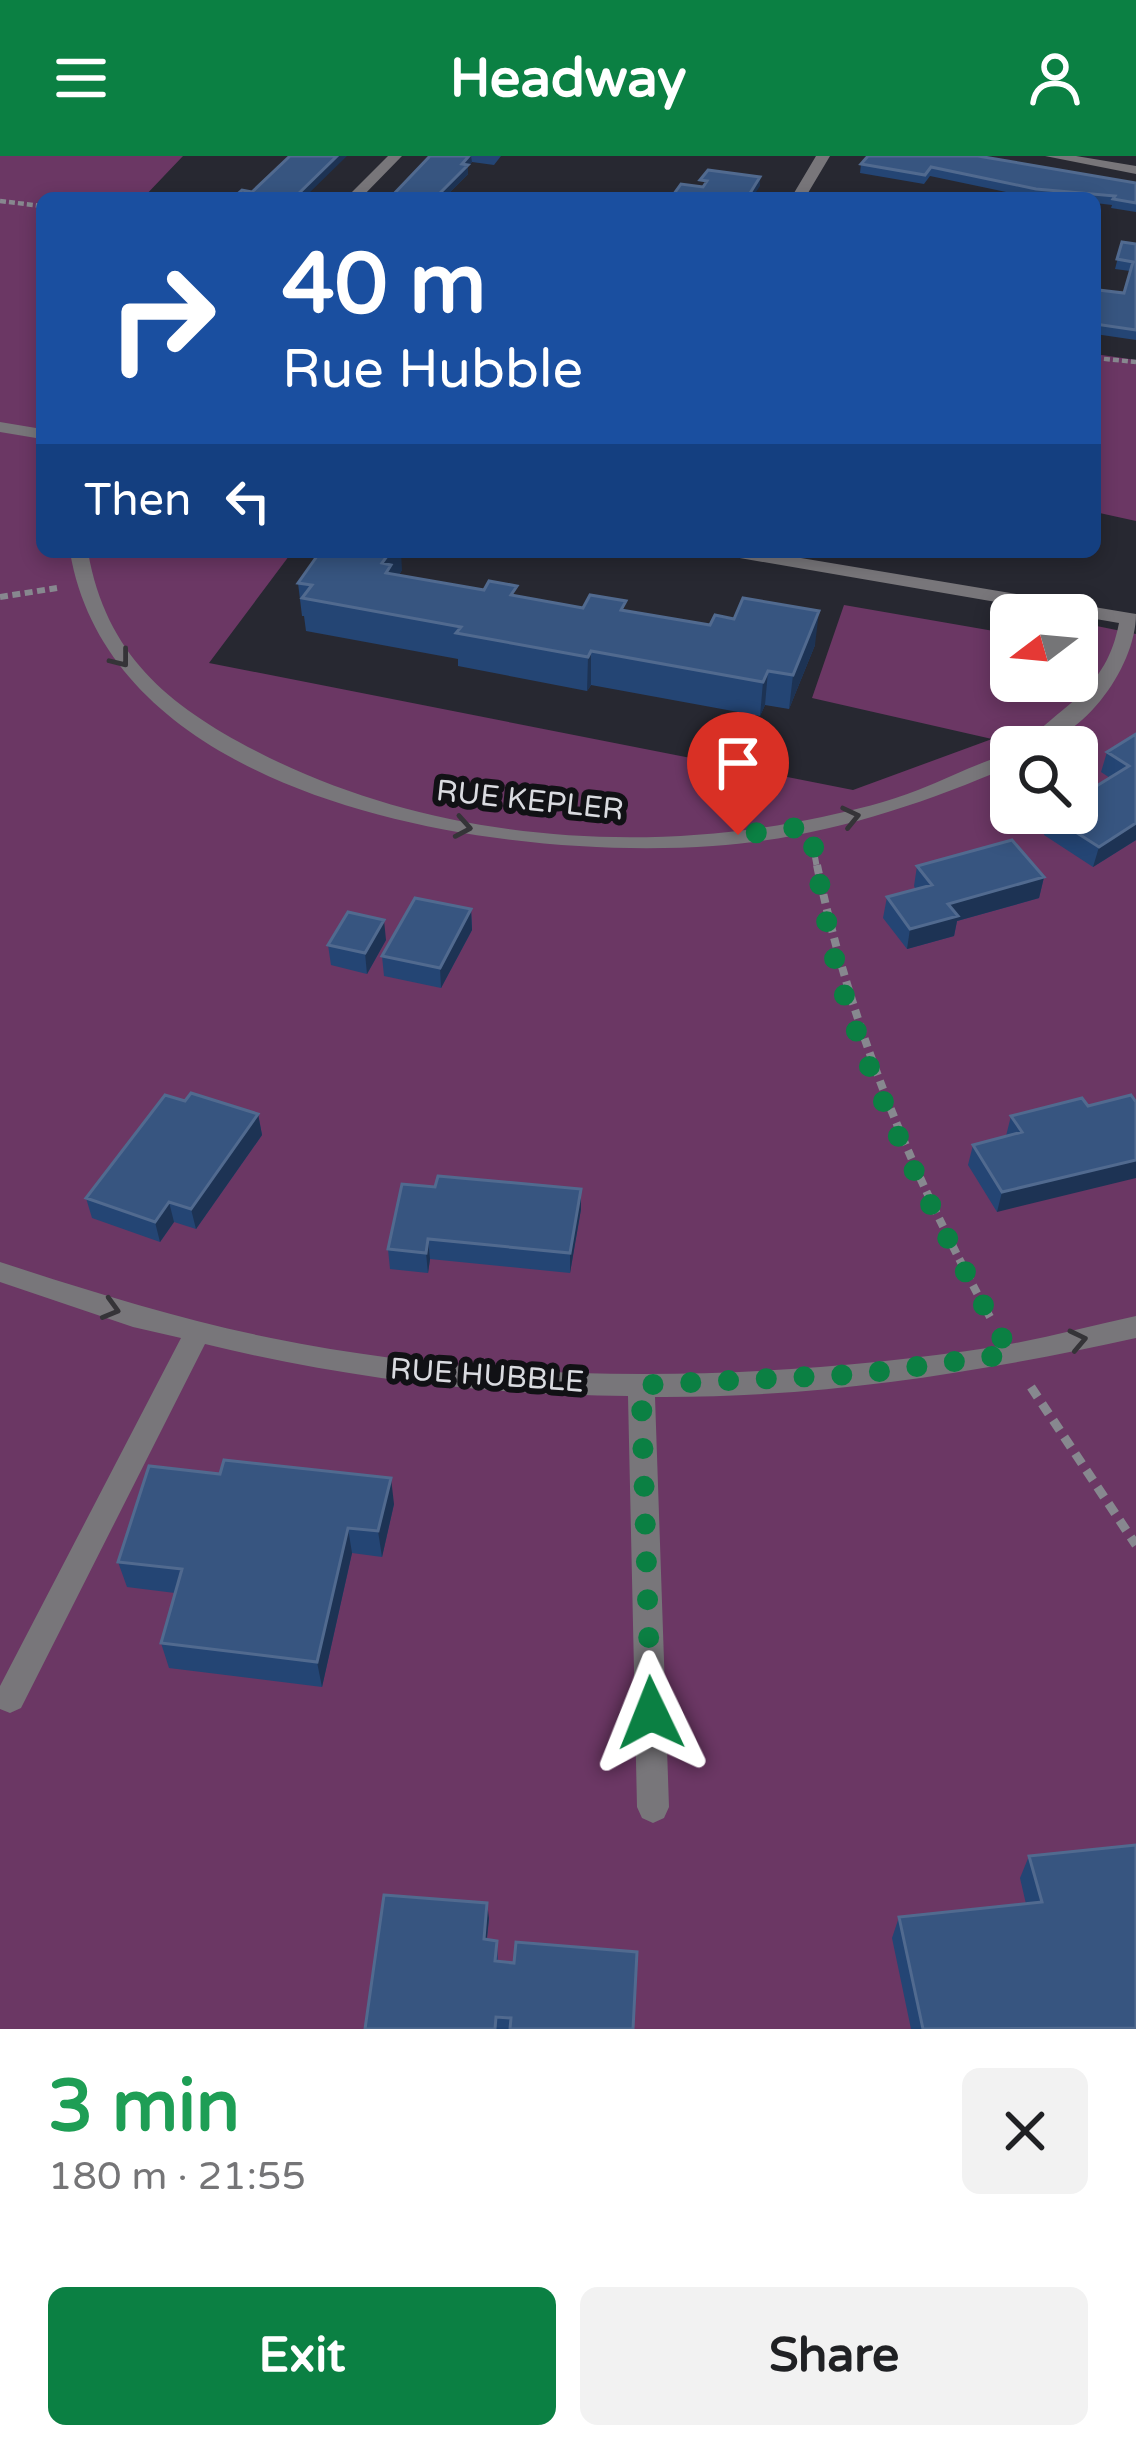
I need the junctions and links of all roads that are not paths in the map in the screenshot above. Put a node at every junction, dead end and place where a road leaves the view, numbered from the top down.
1 (395, 156) edge
2 (823, 156) edge
3 (1052, 156) edge
4 (1136, 170) edge
5 (358, 192) edge
6 (802, 192) edge
7 (0, 427) edge
8 (36, 433) edge
9 (80, 558) edge
10 (770, 558) edge
11 (1133, 619) edge
12 (1060, 726) edge
13 (990, 768) edge
14 (0, 1272) edge
15 (1136, 1327) edge
16 (197, 1334) junction
17 (641, 1385) junction
18 (10, 1698) dead end
19 (653, 1807) dead end

1 - 5 street
2 - 6 street
3 - 4 street
7 - 8 street
9 -> 13 street, RUE KEPLER
10 - 11 street
11 - 12 street
14 -> 16 street, RUE HUBBLE
17 -> 15 street, RUE HUBBLE
16 - 17 street, RUE HUBBLE
16 - 18 street
17 - 19 street

